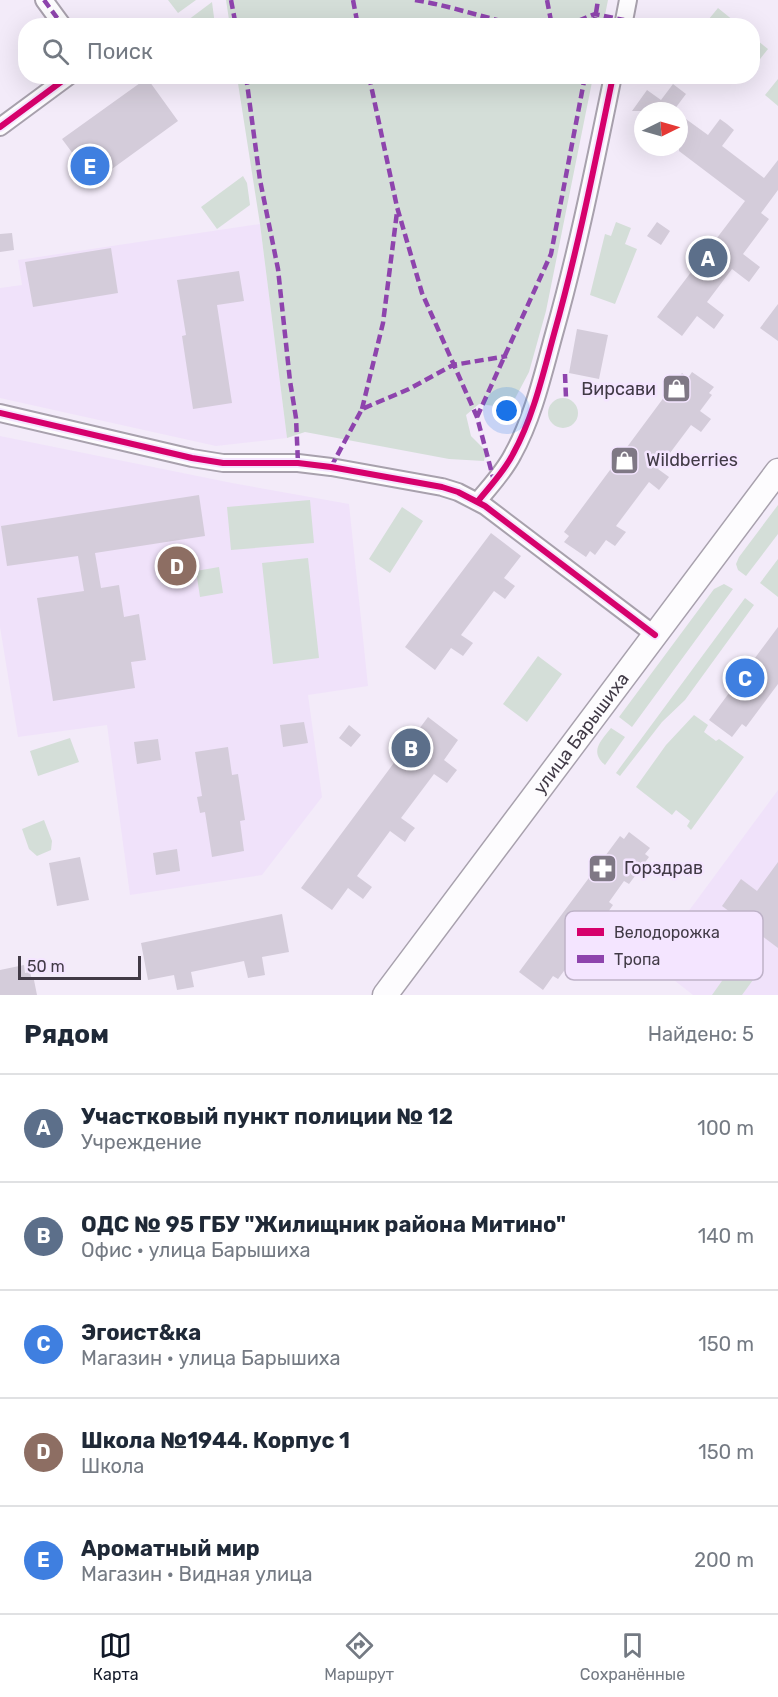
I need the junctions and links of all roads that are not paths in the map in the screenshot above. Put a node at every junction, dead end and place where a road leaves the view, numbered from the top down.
1 (44, 0) edge
2 (628, 0) edge
3 (57, 18) edge
4 (625, 18) edge
5 (58, 84) edge
6 (611, 84) edge
7 (0, 127) edge
8 (0, 413) edge
9 (778, 471) edge
10 (478, 501) junction
11 (655, 635) junction
12 (385, 995) edge

1 - 3 street
2 - 4 street
5 - 7 street
6 - 10 street
8 - 10 street
9 - 11 main road, улица Барышиха
10 - 11 street
11 - 12 main road, улица Барышиха

